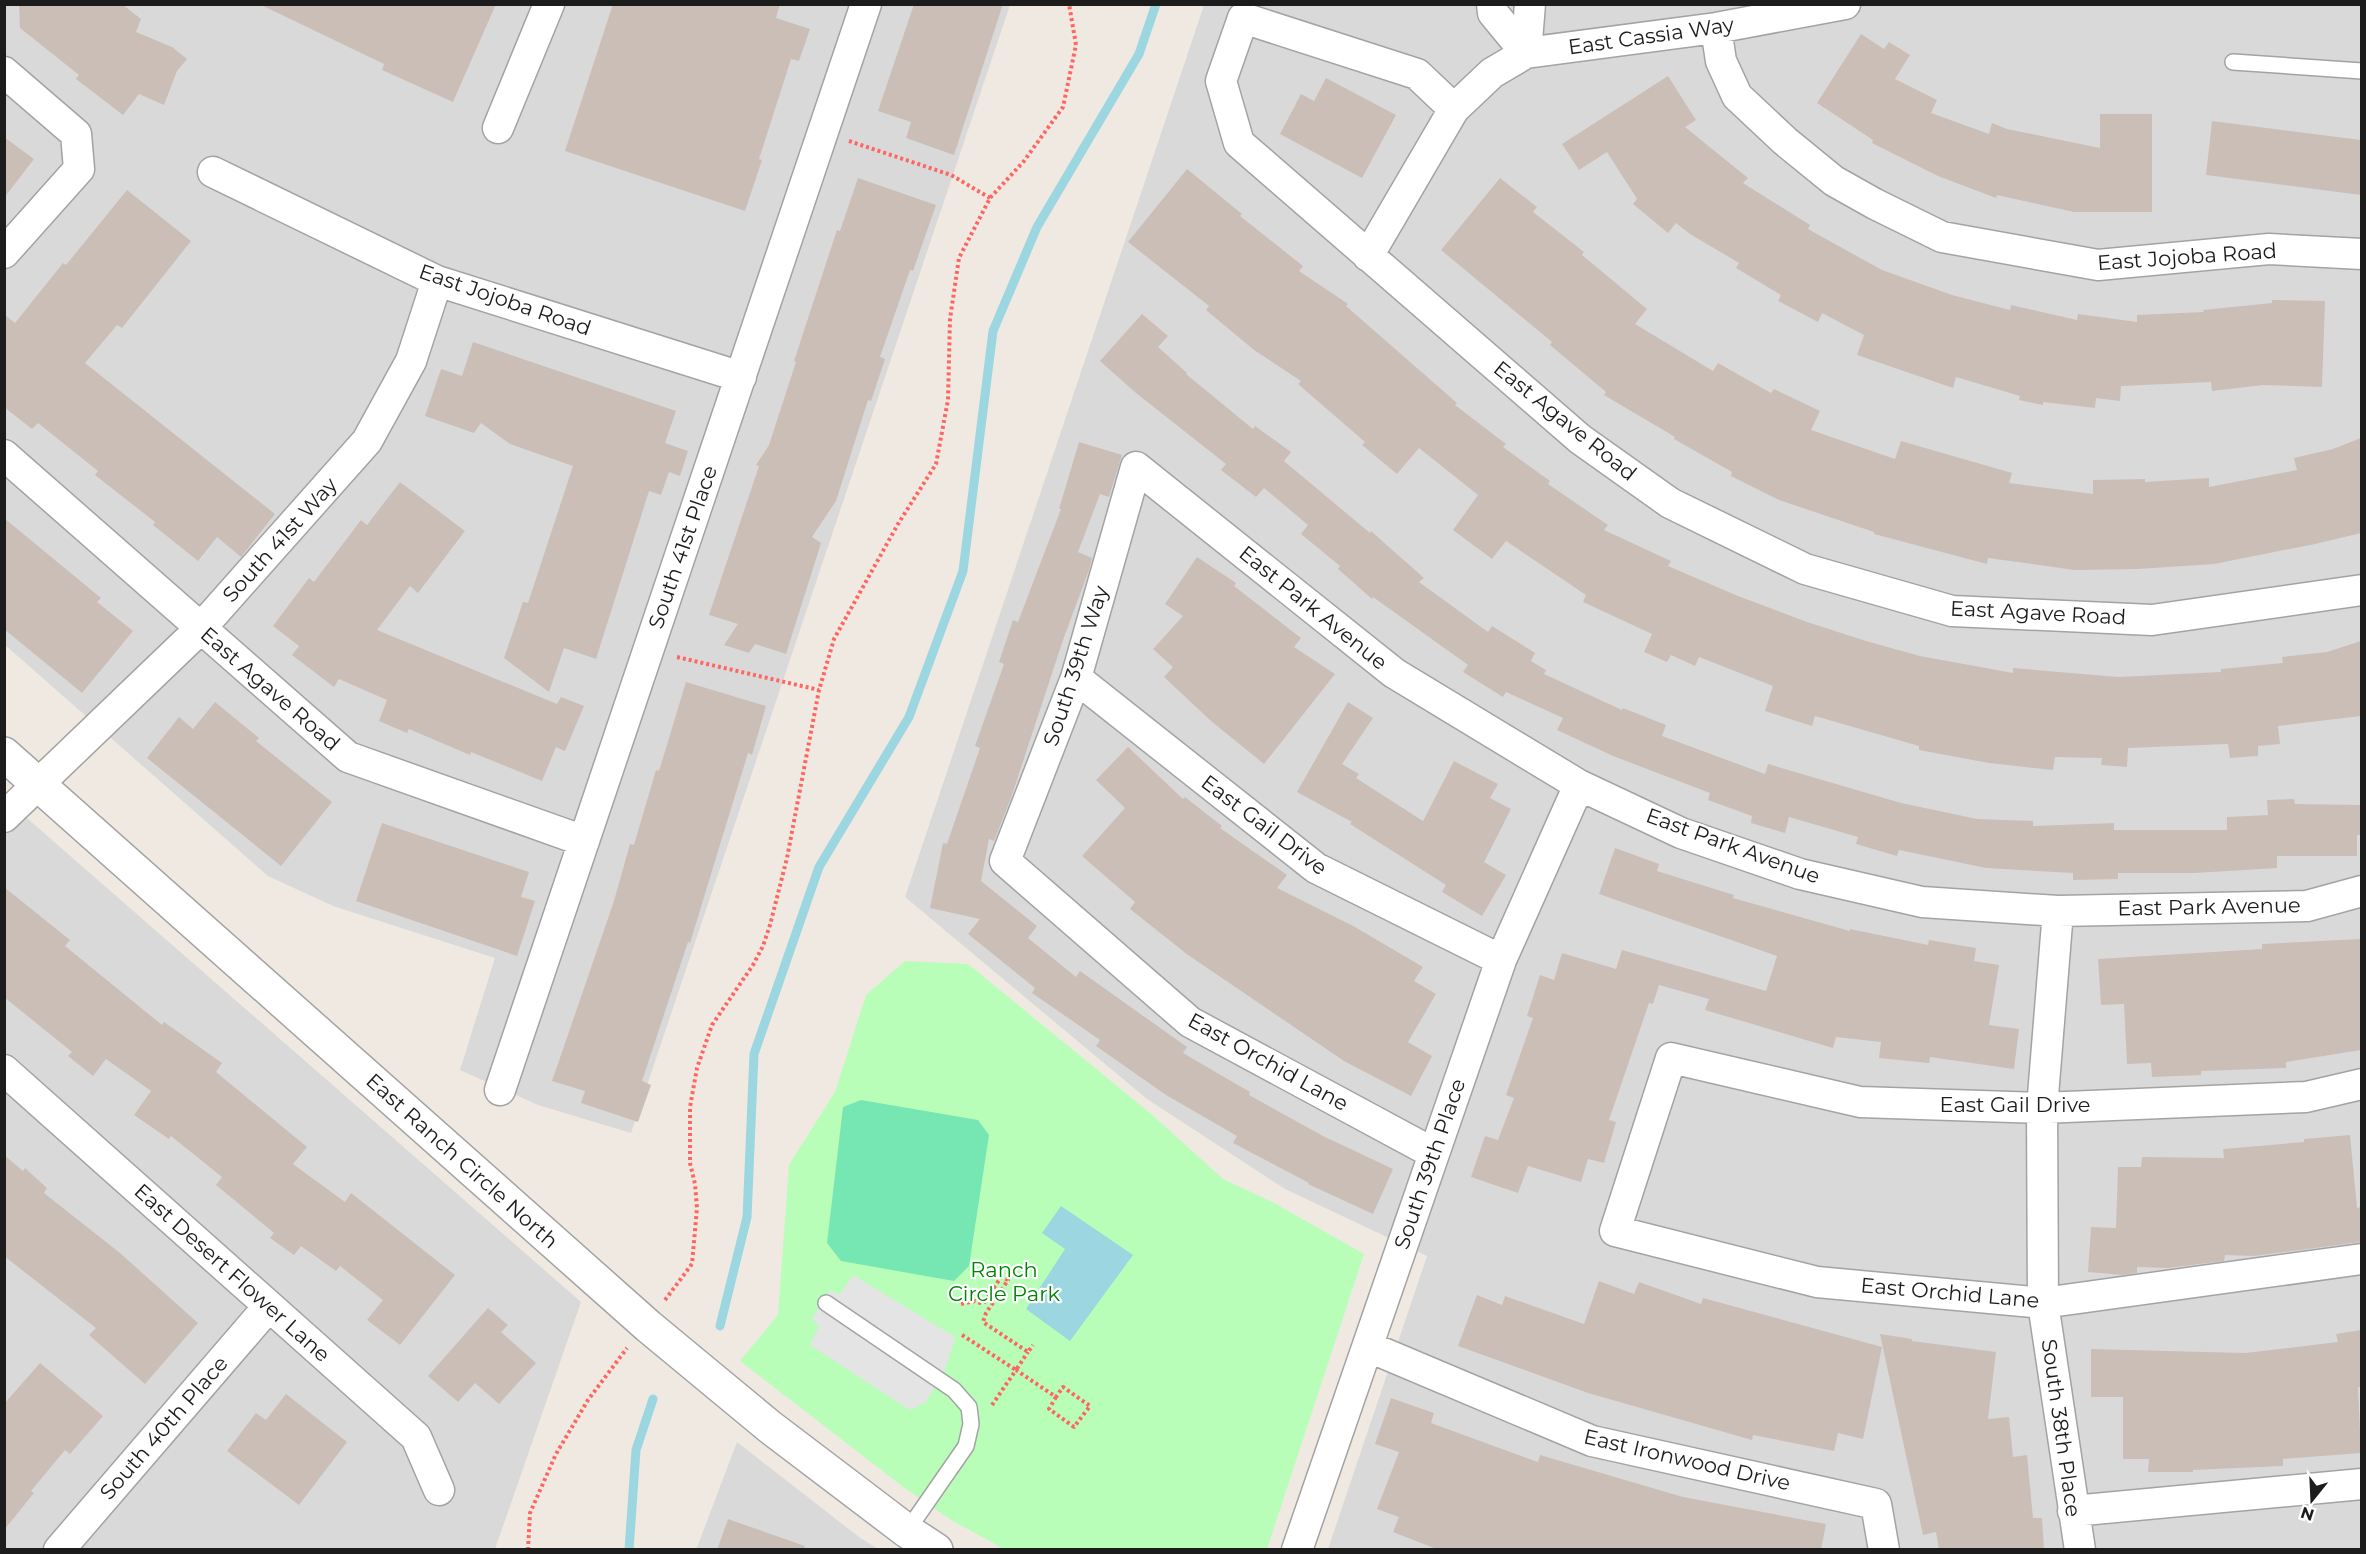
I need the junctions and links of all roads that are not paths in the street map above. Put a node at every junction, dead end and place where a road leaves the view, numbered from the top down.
1 (549, 4) edge
2 (866, 4) edge
3 (1492, 4) edge
4 (1530, 4) edge
5 (1845, 4) edge
6 (1716, 28) junction
7 (1526, 53) junction
8 (2233, 62) dead end
9 (2361, 71) edge
10 (4, 72) edge
11 (1454, 109) junction
12 (498, 128) dead end
13 (213, 172) dead end
14 (4, 253) edge
15 (2361, 254) edge
16 (1368, 256) junction
17 (437, 281) junction
18 (741, 377) junction
19 (4, 455) edge
20 (1136, 467) joint
21 (2361, 590) edge
22 (200, 629) junction
23 (1076, 678) junction
24 (4, 754) edge
25 (38, 784) junction
26 (1579, 785) junction
27 (4, 817) edge
28 (584, 841) junction
29 (1005, 861) joint
30 (2361, 891) edge
31 (2058, 911) junction
32 (1501, 960) junction
33 (4, 1070) edge
34 (2361, 1084) edge
35 (500, 1090) dead end
36 (2042, 1108) junction
37 (1433, 1153) junction
38 (1615, 1231) joint
39 (2361, 1259) edge
40 (825, 1303) dead end
41 (2043, 1303) junction
42 (269, 1306) junction
43 (1369, 1347) junction
44 (2361, 1484) edge
45 (439, 1490) dead end
46 (2073, 1511) junction
47 (901, 1540) edge
48 (1306, 1547) edge
49 (59, 1550) edge
50 (936, 1550) edge
51 (1884, 1550) edge
52 (2080, 1550) edge

1 - 12 street
2 - 18 street, South 41st Place
3 - 7 street
4 - 7 street
5 - 6 street, East Cassia Way
6 - 7 street, East Cassia Way
6 - 15 street, East Jojoba Road
7 - 11 street
8 - 9 lane
10 - 14 street
11 - 16 street
11 - 16 street, East Agave Road
13 - 17 street, East Jojoba Road
16 - 21 street, East Agave Road
17 - 18 street, East Jojoba Road
17 - 22 street, South 41st Way
18 - 28 street, South 41st Place
19 - 22 street, East Agave Road
20 - 23 street, South 39th Way
20 - 26 street, East Park Avenue
22 - 25 street, South 41st Way
22 - 28 street, East Agave Road
23 - 29 street, South 39th Way
23 - 32 street, East Gail Drive
24 - 25 street, East Ranch Circle North
25 - 27 street, South 41st Way
25 - 47 street, East Ranch Circle North
26 - 31 street, East Park Avenue
26 - 32 street, South 39th Place
28 - 35 street, South 41st Place
29 - 37 street, East Orchid Lane
30 - 31 street, East Park Avenue
31 - 36 street, South 38th Place
32 - 37 street, South 39th Place
33 - 42 street, East Desert Flower Lane
34 - 36 street, East Gail Drive
36 - 38 street, East Gail Drive
36 - 41 street, South 38th Place
37 - 43 street, South 39th Place
38 - 41 street, East Orchid Lane
39 - 41 street, East Orchid Lane
40 - 47 lane
41 - 46 street, South 38th Place
42 - 45 street, East Desert Flower Lane
42 - 49 street, South 40th Place
43 - 48 street, South 39th Place
43 - 51 street, East Ironwood Drive
44 - 46 street
46 - 52 street, South 38th Place
47 - 50 street, East Ranch Circle North

